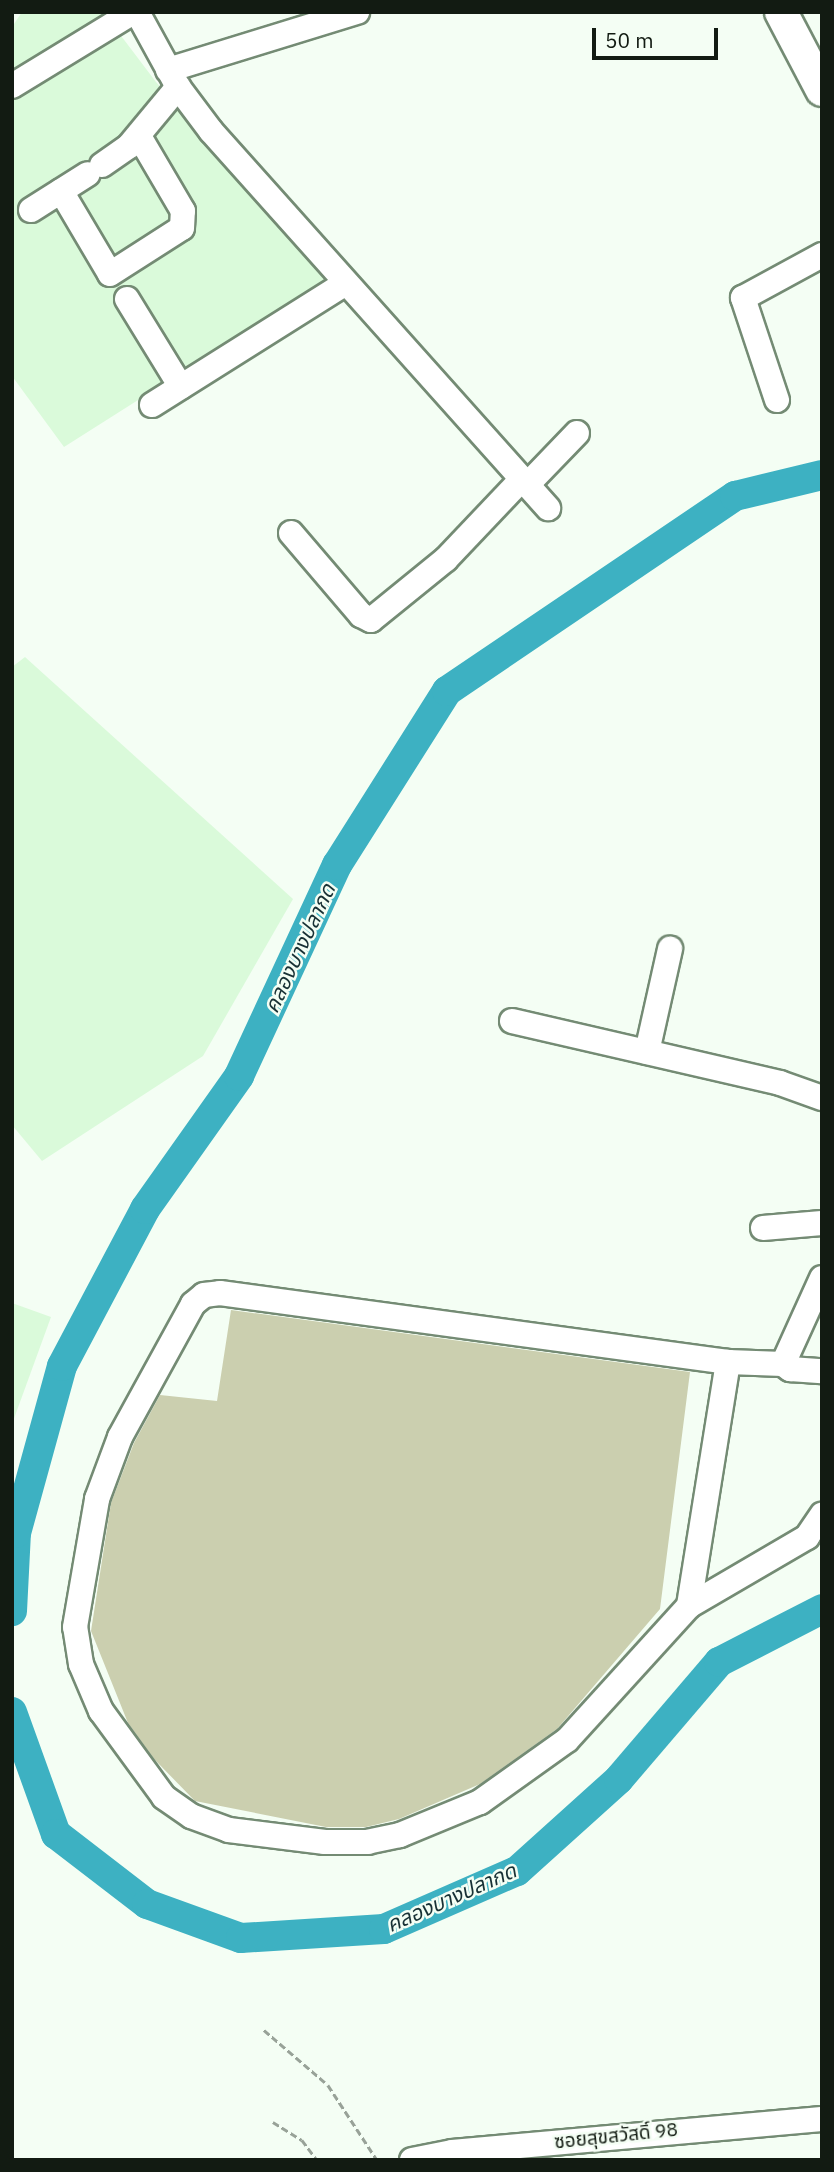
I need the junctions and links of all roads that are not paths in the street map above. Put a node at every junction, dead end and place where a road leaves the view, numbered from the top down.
1 (135, 12) edge
2 (357, 12) edge
3 (780, 12) edge
4 (173, 78) junction
5 (12, 86) edge
6 (822, 90) edge
7 (139, 136) junction
8 (61, 191) junction
9 (21, 215) edge
10 (820, 264) edge
11 (345, 283) junction
12 (120, 289) junction
13 (181, 387) junction
14 (777, 400) dead end
15 (152, 405) dead end
16 (578, 433) dead end
17 (524, 482) junction
18 (548, 508) dead end
19 (291, 533) dead end
20 (670, 948) dead end
21 (512, 1021) dead end
22 (647, 1052) junction
23 (822, 1098) edge
24 (822, 1223) edge
25 (763, 1228) dead end
26 (822, 1278) edge
27 (728, 1362) junction
28 (783, 1364) junction
29 (822, 1371) edge
30 (822, 1515) edge
31 (689, 1606) junction
32 (822, 2119) edge
33 (411, 2160) edge

1 - 4 street
1 - 5 street
2 - 4 street
3 - 6 main road
4 - 7 street
4 - 11 street
7 - 8 street
7 - 12 street
8 - 9 street
8 - 12 street
10 - 14 street
11 - 13 street
11 - 17 street
12 - 13 street
13 - 15 street
16 - 17 street
17 - 18 street
17 - 19 street
20 - 22 street
21 - 22 street
22 - 23 street
24 - 25 street
26 - 28 street
27 - 28 street
27 - 31 street
27 - 31 street
28 - 29 street
30 - 31 street
32 - 33 street, ซอยสุขสวัสดิ์ 98

